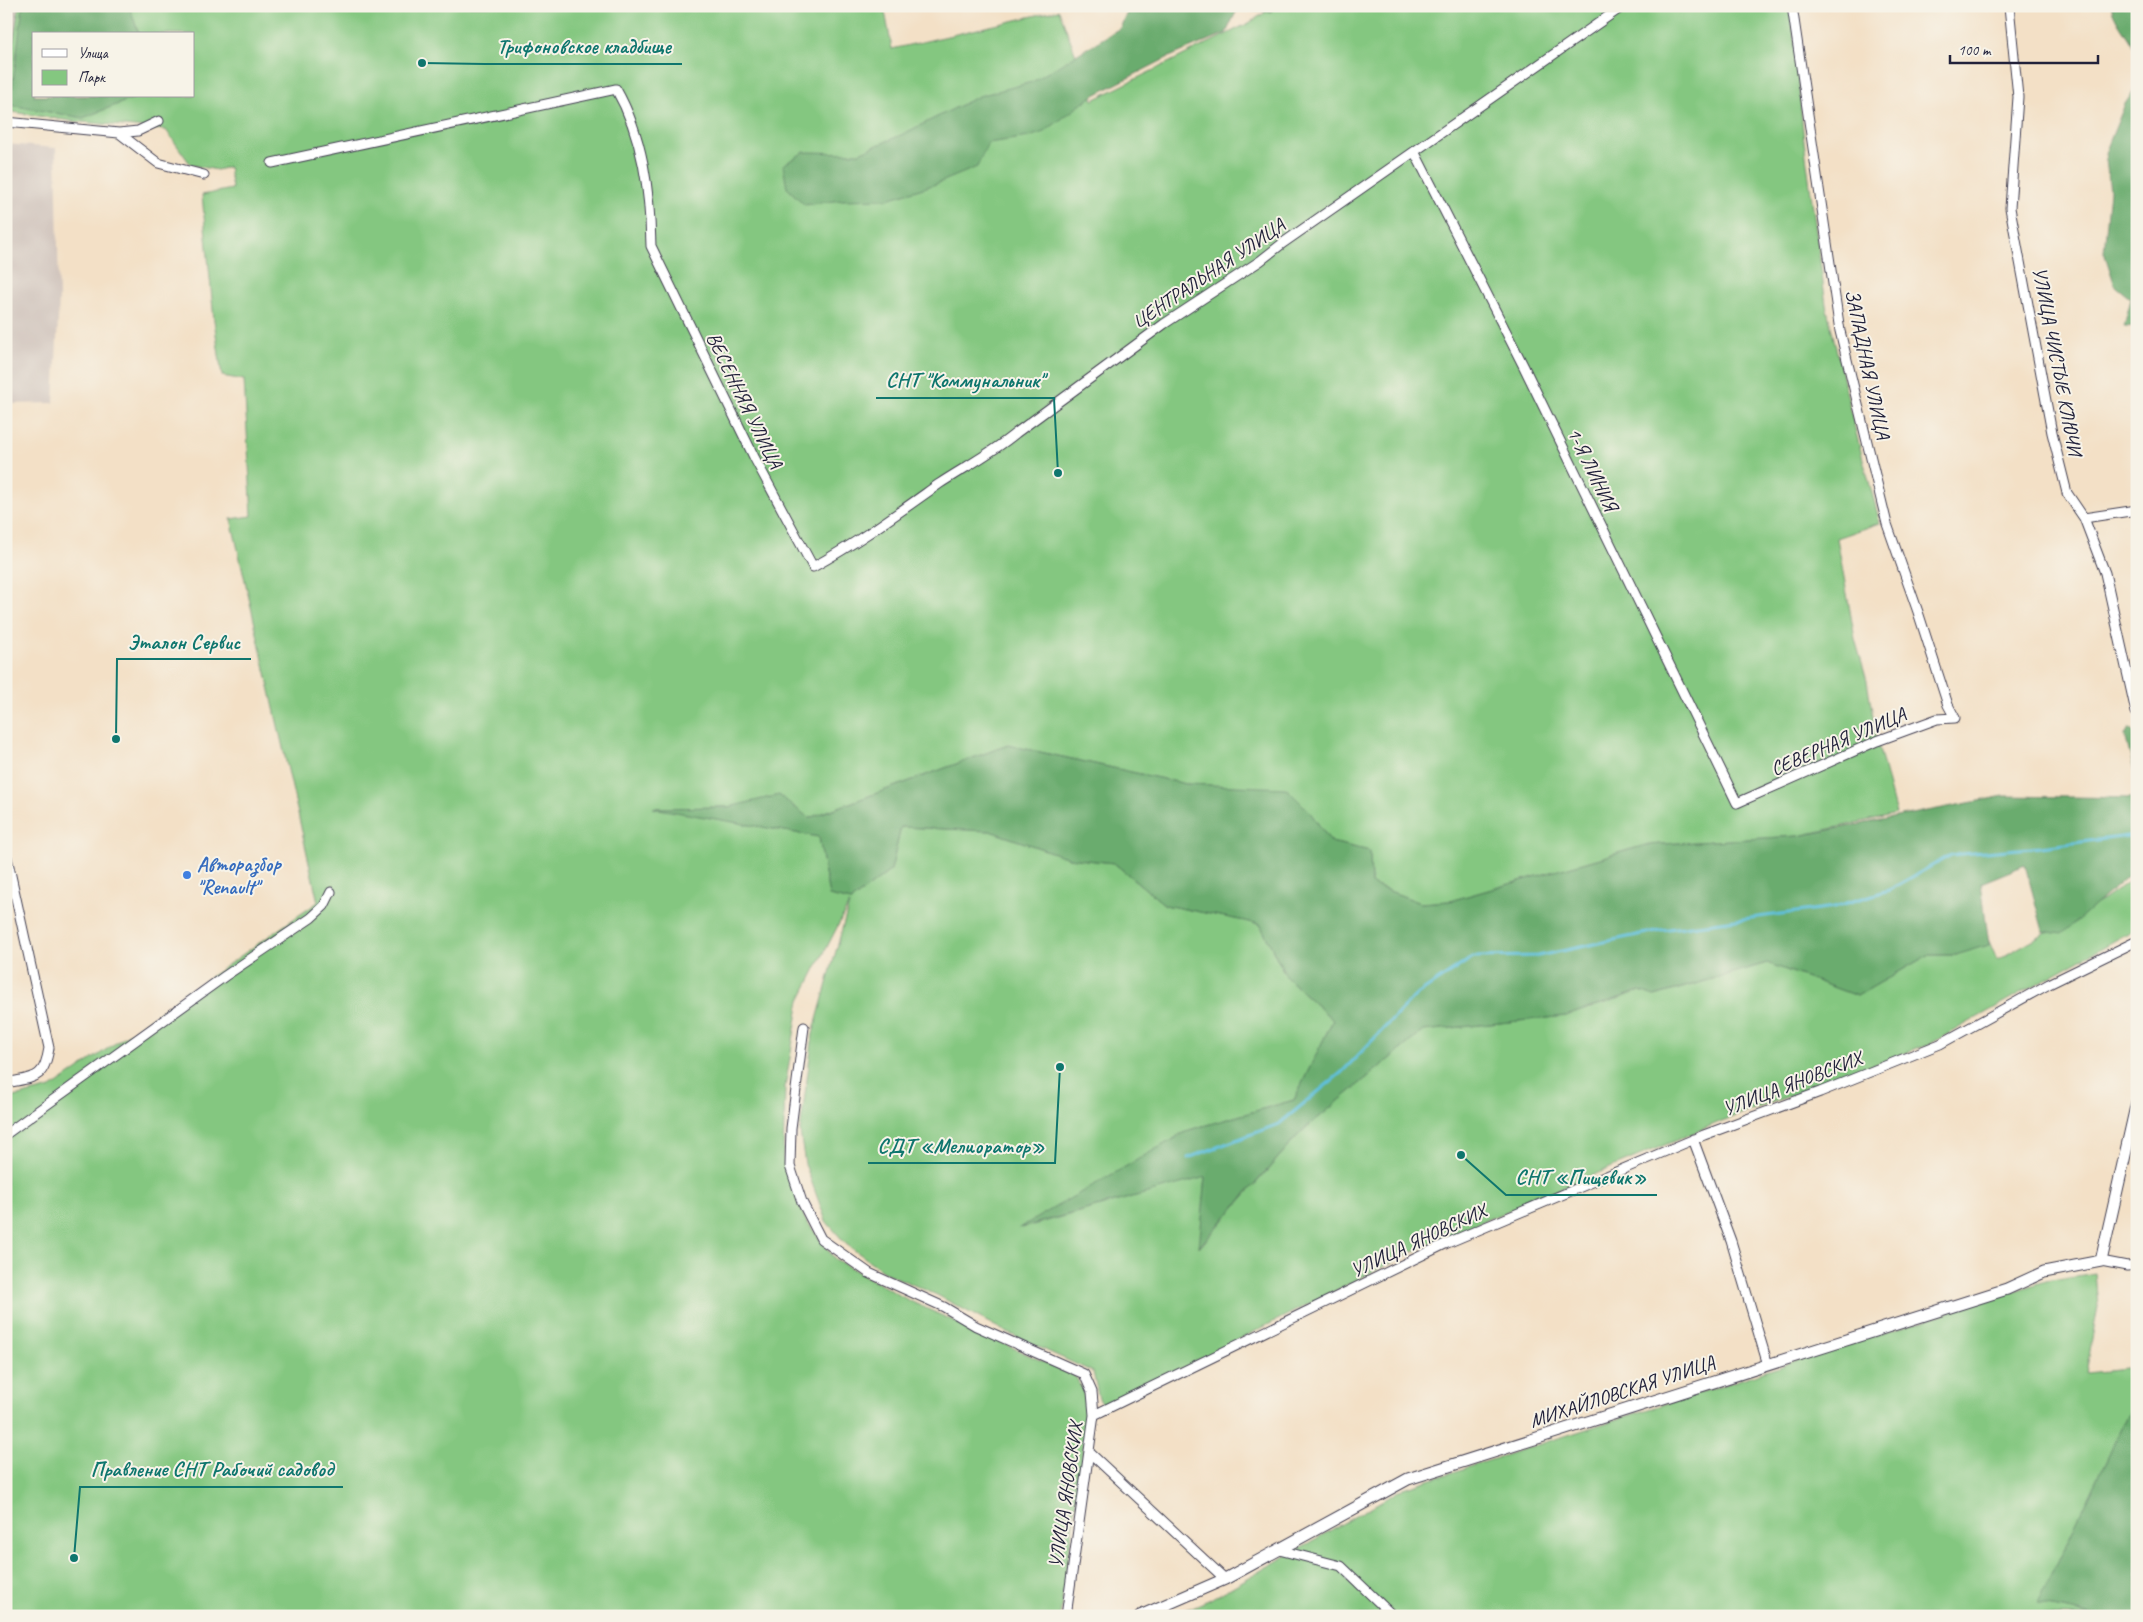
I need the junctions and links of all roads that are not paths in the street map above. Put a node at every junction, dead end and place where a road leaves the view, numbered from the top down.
1 (1622, 6) edge
2 (1792, 6) edge
3 (2009, 6) edge
4 (159, 121) dead end
5 (6, 122) edge
6 (118, 133) junction
7 (1415, 153) junction
8 (272, 162) dead end
9 (204, 176) dead end
10 (2137, 510) edge
11 (2084, 518) junction
12 (813, 567) joint
13 (2136, 712) edge
14 (1955, 718) joint
15 (1737, 803) joint
16 (6, 853) edge
17 (331, 892) dead end
18 (2137, 941) edge
19 (804, 1028) dead end
20 (6, 1083) edge
21 (2137, 1102) edge
22 (2135, 1116) edge
23 (6, 1134) edge
24 (1693, 1139) junction
25 (2101, 1261) junction
26 (2137, 1265) edge
27 (1768, 1365) junction
28 (1094, 1415) junction
29 (1089, 1452) junction
30 (1279, 1550) junction
31 (1226, 1579) junction
32 (1066, 1616) edge
33 (1140, 1616) edge
34 (1393, 1616) edge

1 - 7 street, ЦЕНТРАЛЬНАЯ УЛИЦА
2 - 14 street, ЗАПАДНАЯ УЛИЦА
3 - 11 street, УЛИЦА ЧИСТЫЕ КЛЮЧИ
4 - 6 street
5 - 6 street
6 - 9 street
7 - 12 street, ЦЕНТРАЛЬНАЯ УЛИЦА
7 - 15 street, 1-Я ЛИНИЯ
8 - 12 street, ВЕСЕННЯЯ УЛИЦА
10 - 11 street
11 - 13 street, УЛИЦА ЧИСТЫЕ КЛЮЧИ
14 - 15 street, СЕВЕРНАЯ УЛИЦА
16 - 20 street
17 - 23 street
18 - 24 street, УЛИЦА ЯНОВСКИХ
19 - 28 street
21 - 22 street
22 - 25 street
24 - 27 street
24 - 28 street, УЛИЦА ЯНОВСКИХ
25 - 26 street, МИХАЙЛОВСКАЯ УЛИЦА
25 - 27 street, МИХАЙЛОВСКАЯ УЛИЦА
27 - 30 street, МИХАЙЛОВСКАЯ УЛИЦА
28 - 29 street, УЛИЦА ЯНОВСКИХ
29 - 31 street
29 - 32 street, УЛИЦА ЯНОВСКИХ
30 - 31 street, МИХАЙЛОВСКАЯ УЛИЦА
30 - 34 street
31 - 33 street, МИХАЙЛОВСКАЯ УЛИЦА

